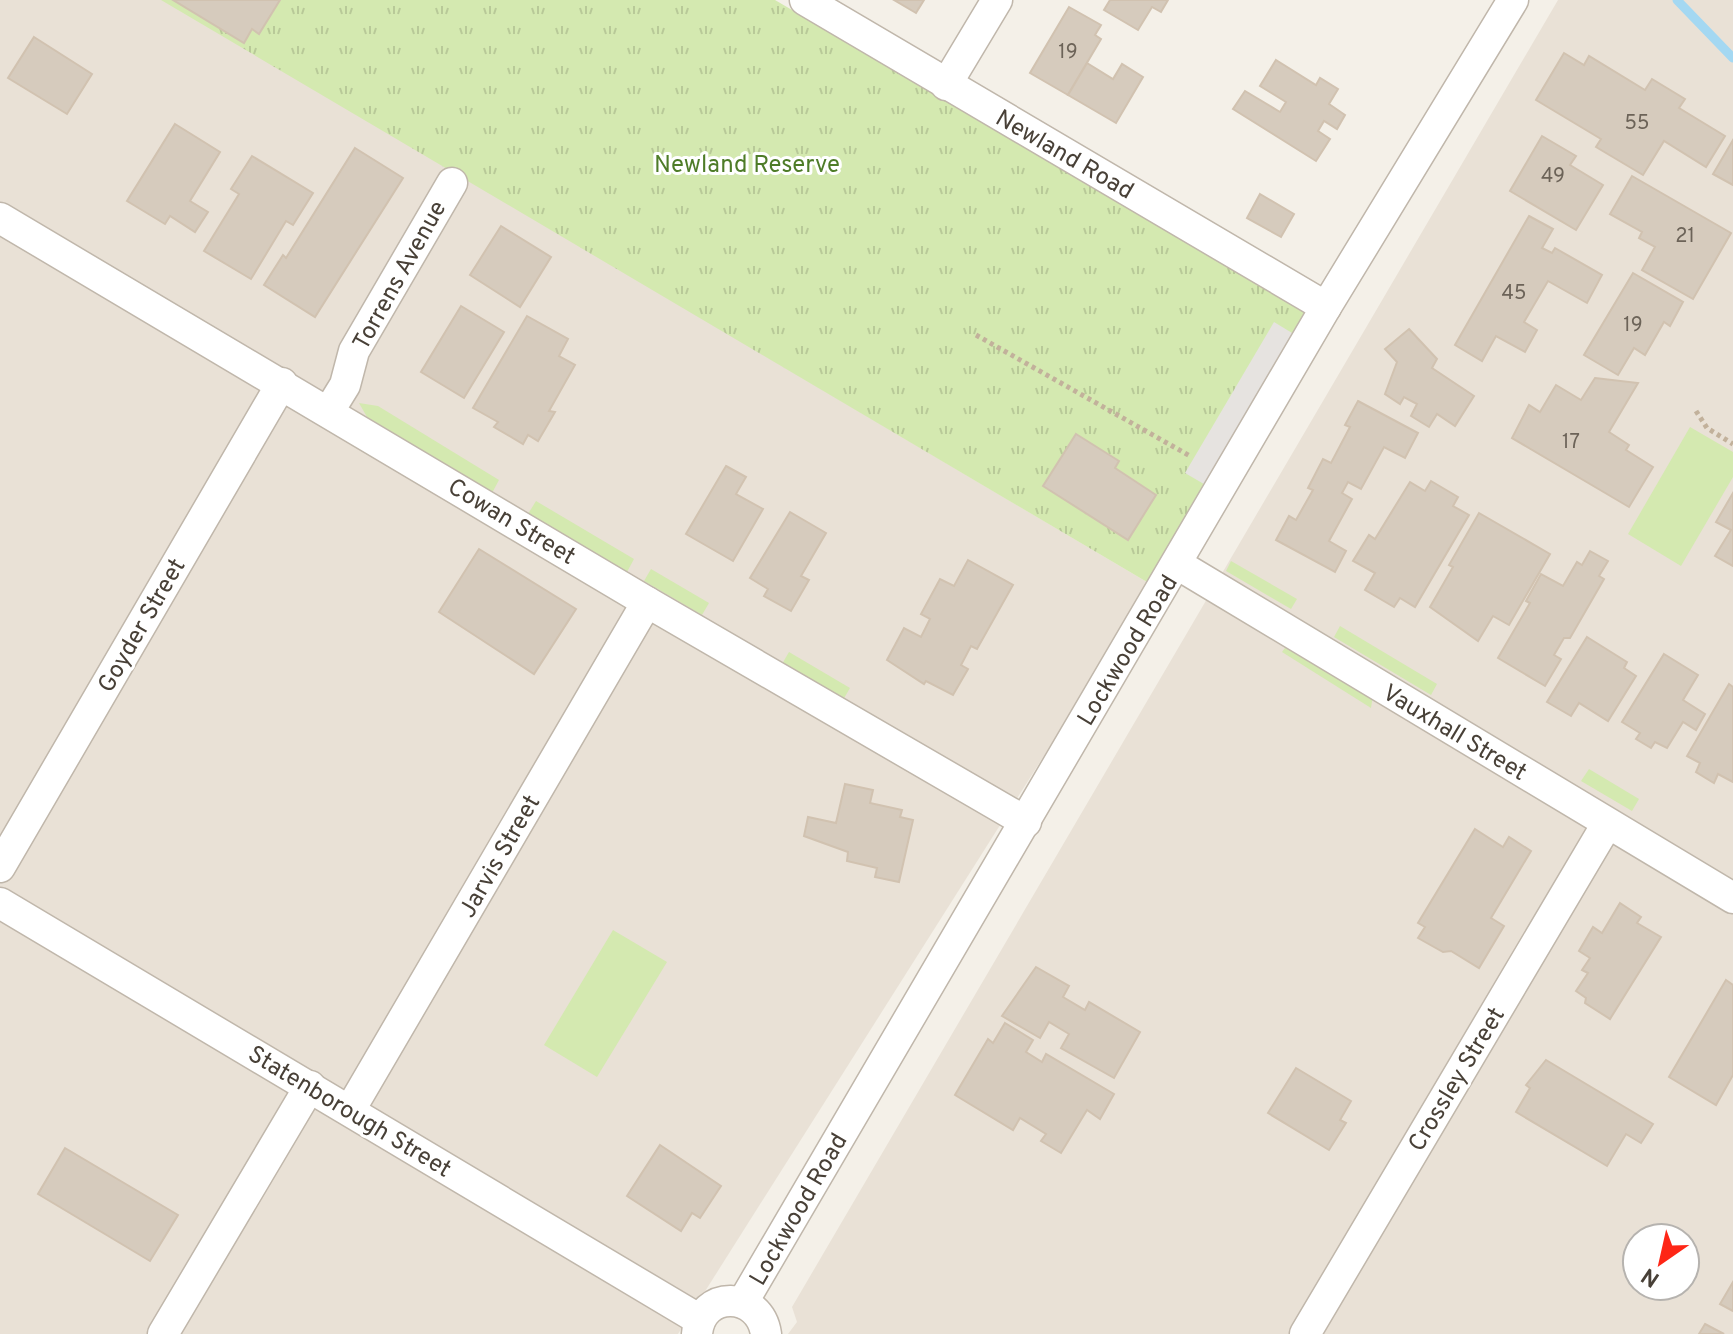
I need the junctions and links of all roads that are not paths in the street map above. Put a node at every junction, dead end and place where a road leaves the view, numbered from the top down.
1 (805, 0) edge
2 (997, 0) edge
3 (1513, 0) edge
4 (946, 85) junction
5 (452, 183) dead end
6 (0, 218) edge
7 (1326, 307) junction
8 (282, 383) junction
9 (329, 411) junction
10 (1177, 564) junction
11 (647, 602) junction
12 (1026, 822) junction
13 (1607, 824) junction
14 (0, 867) edge
15 (1733, 898) edge
16 (0, 903) edge
17 (310, 1086) junction
18 (350, 1110) junction
19 (743, 1302) junction
20 (699, 1327) edge
21 (163, 1334) edge
22 (766, 1334) edge
23 (1305, 1334) edge

1 - 4 street, Newland Road
2 - 4 street
3 - 7 street, Lockwood Road
4 - 7 street, Newland Road
5 - 9 street, Torrens Avenue
6 - 8 street, Cowan Street
7 - 10 street, Lockwood Road
8 - 9 street, Cowan Street
8 - 14 street, Goyder Street
9 - 11 street, Cowan Street
10 - 12 street, Lockwood Road
10 - 13 street, Vauxhall Street
11 - 12 street, Cowan Street
11 - 18 street, Jarvis Street
12 - 19 street, Lockwood Road
13 - 15 street, Vauxhall Street
13 - 23 street, Crossley Street
16 - 17 street, Statenborough Street
17 - 18 street, Statenborough Street
17 - 21 street
18 - 20 street, Statenborough Street
19 - 20 street
19 - 22 street

